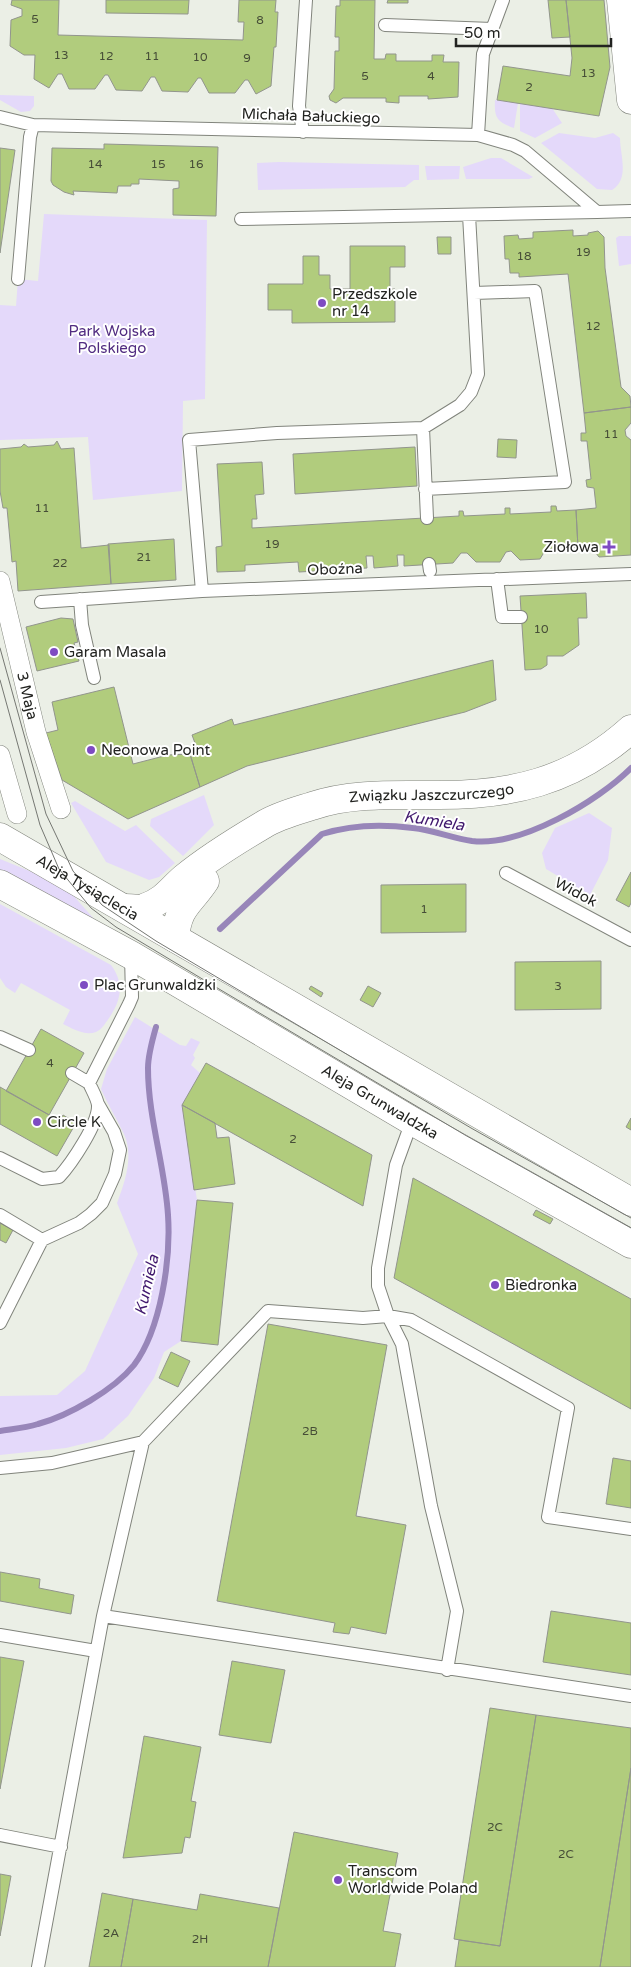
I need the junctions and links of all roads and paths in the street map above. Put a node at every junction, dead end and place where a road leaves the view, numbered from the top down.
1 (306, 0) edge
2 (503, 0) edge
3 (621, 0) edge
4 (386, 25) dead end
5 (492, 29) junction
6 (631, 100) edge
7 (0, 117) edge
8 (33, 125) junction
9 (302, 132) junction
10 (478, 135) junction
11 (631, 211) edge
12 (597, 212) junction
13 (469, 215) junction
14 (241, 219) dead end
15 (18, 279) dead end
16 (474, 293) junction
17 (423, 428) junction
18 (425, 489) junction
19 (427, 518) dead end
20 (631, 574) edge
21 (497, 579) junction
22 (0, 581) edge
23 (202, 591) junction
24 (80, 599) junction
25 (40, 602) dead end
26 (521, 617) dead end
27 (94, 678) dead end
28 (631, 729) edge
29 (0, 755) edge
30 (61, 809) dead end
31 (17, 814) dead end
32 (0, 837) edge
33 (227, 848) junction
34 (506, 873) dead end
35 (0, 884) edge
36 (124, 908) junction
37 (174, 938) junction
38 (631, 940) edge
39 (131, 955) junction
40 (0, 1036) edge
41 (29, 1050) dead end
42 (72, 1073) dead end
43 (89, 1083) junction
44 (98, 1104) junction
45 (412, 1121) junction
46 (0, 1158) edge
47 (631, 1202) edge
48 (0, 1215) edge
49 (42, 1240) junction
50 (631, 1244) edge
51 (388, 1316) junction
52 (0, 1323) edge
53 (143, 1442) junction
54 (0, 1468) edge
55 (631, 1529) edge
56 (103, 1616) junction
57 (0, 1635) edge
58 (96, 1651) junction
59 (447, 1670) junction
60 (631, 1696) edge
61 (0, 1835) edge
62 (60, 1847) junction
63 (38, 1967) edge

1 - 9 lane
2 - 5 lane
3 - 6 main road
4 - 5 lane
5 - 10 lane
7 - 8 lane, Michała Bałuckiego
8 - 9 lane, Michała Bałuckiego
8 - 15 lane
9 - 10 lane, Michała Bałuckiego
10 - 12 lane, Michała Bałuckiego
11 - 12 lane
12 - 13 lane
13 - 14 lane
13 - 16 lane
16 - 17 lane
16 - 18 lane
17 - 18 lane
17 - 23 lane
18 - 19 lane
20 - 21 lane, Oboźna
21 - 23 lane, Oboźna
21 - 26 lane
22 - 30 street, 3 Maja
23 - 24 lane, Oboźna
24 - 25 lane, Oboźna
24 - 27 lane
28 - 33 main road, Związku Jaszczurczego
29 - 31 street
32 - 36 main road, Aleja Tysiąclecia
33 - 36 main road, Związku Jaszczurczego
33 - 37 main road, Związku Jaszczurczego
34 - 38 lane, Widok
35 - 39 main road
36 - 37 main road, Aleja Tysiąclecia
37 - 47 main road
39 - 43 lane
39 - 45 main road, Aleja Grunwaldzka
40 - 41 lane
42 - 43 lane
43 - 44 lane
44 - 46 lane
44 - 49 lane
45 - 50 main road, Aleja Grunwaldzka
45 - 51 lane
48 - 49 lane
49 - 52 lane
51 - 53 lane
51 - 55 lane
51 - 59 lane
53 - 54 lane
53 - 56 lane
56 - 58 lane
56 - 59 lane
57 - 58 lane
58 - 62 lane
59 - 60 lane
61 - 62 lane
62 - 63 lane

